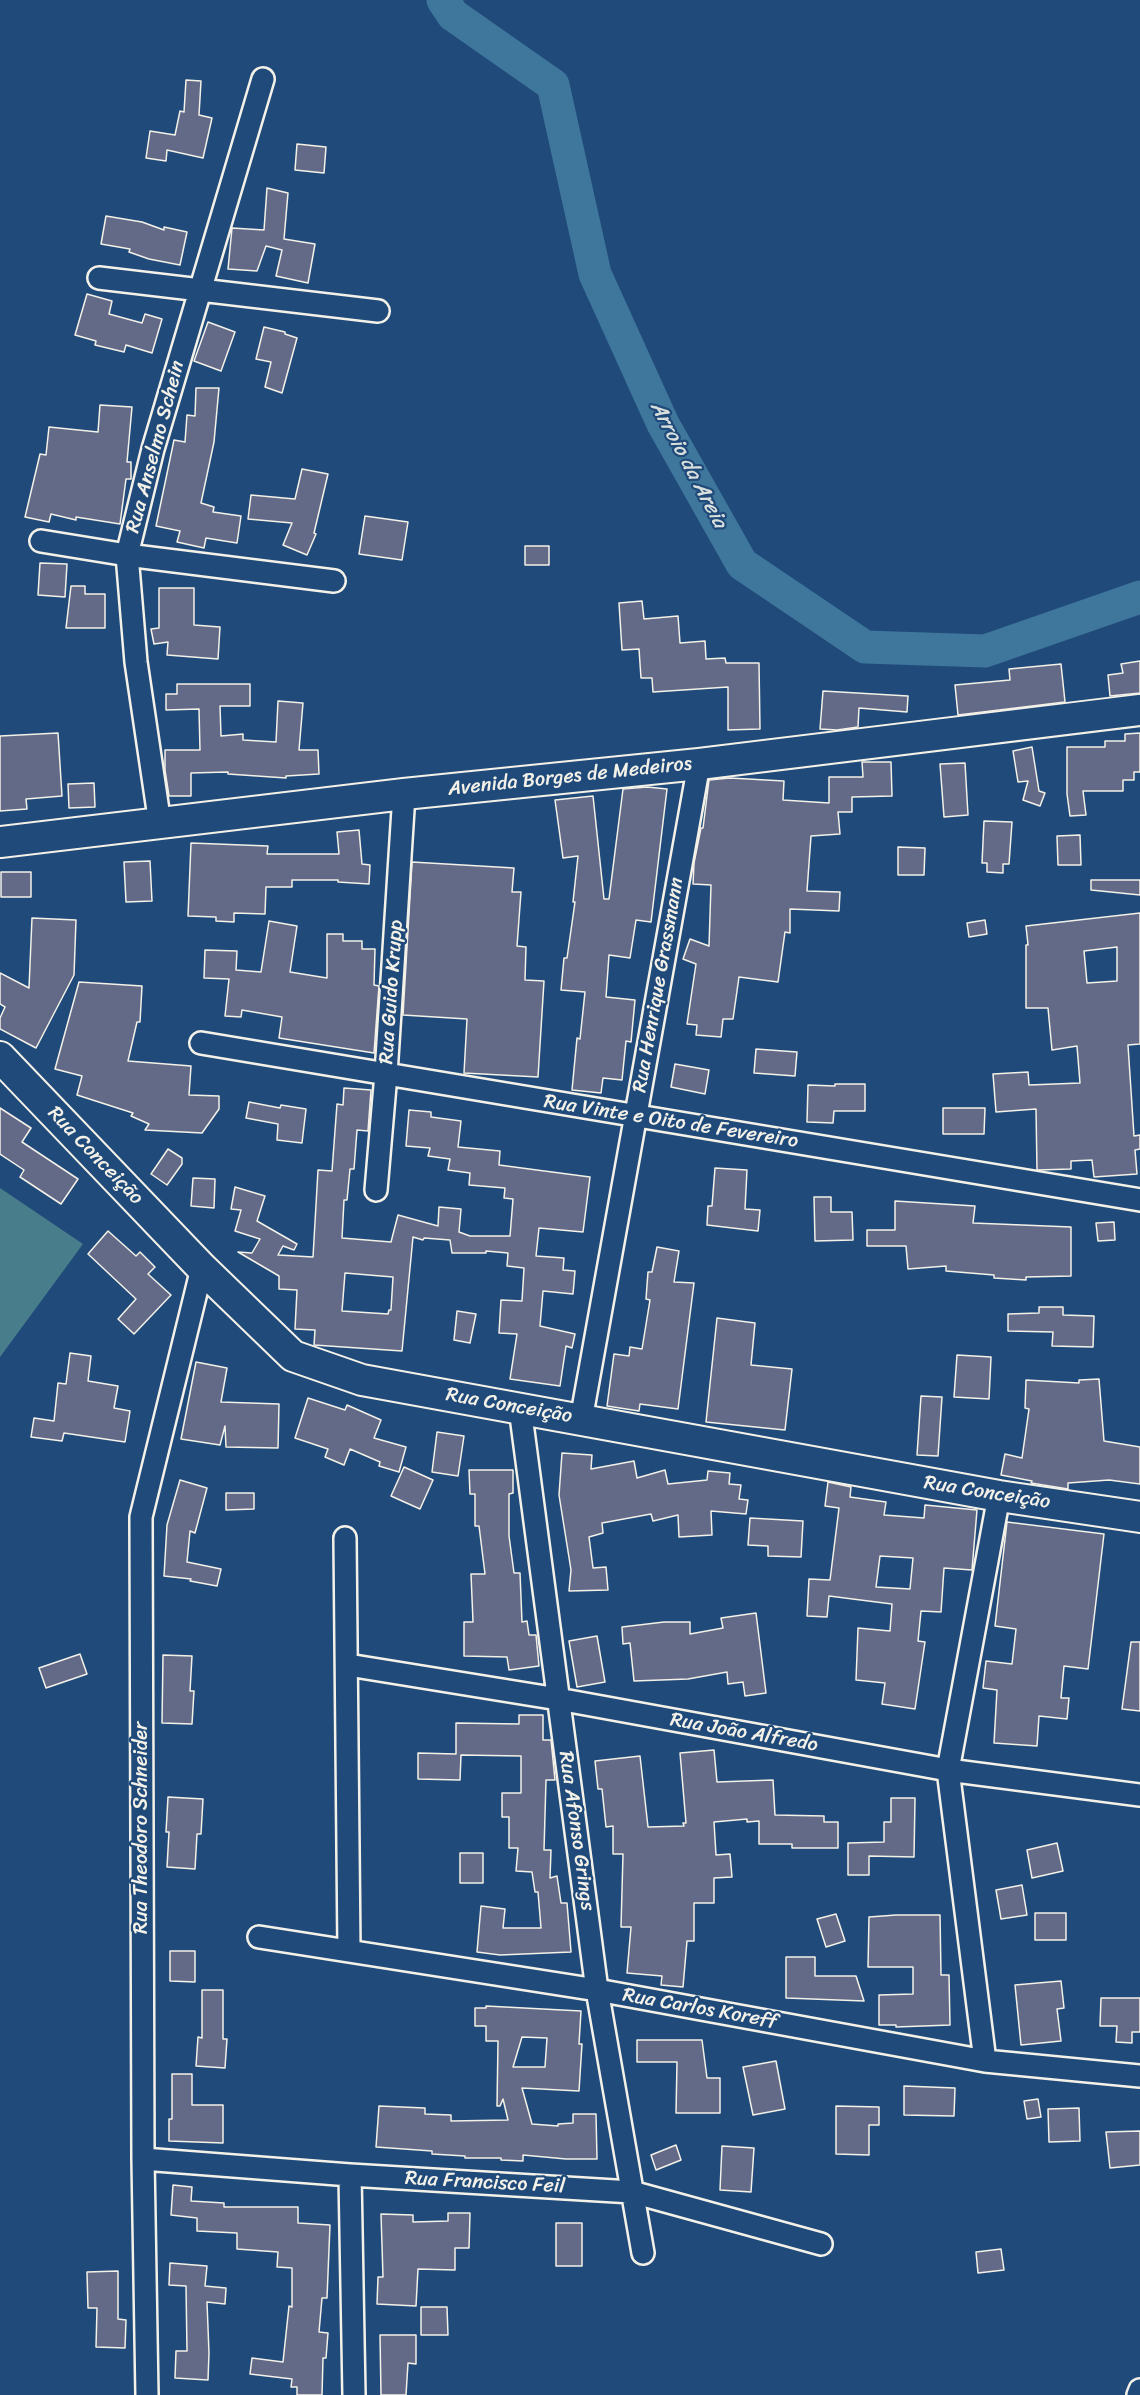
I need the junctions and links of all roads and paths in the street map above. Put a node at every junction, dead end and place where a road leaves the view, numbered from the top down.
1 (263, 79) dead end
2 (99, 278) dead end
3 (199, 290) junction
4 (378, 311) dead end
5 (41, 541) dead end
6 (127, 555) junction
7 (334, 582) dead end
8 (1140, 711) edge
9 (699, 764) junction
10 (404, 794) junction
11 (160, 824) junction
12 (0, 842) edge
13 (201, 1043) dead end
14 (0, 1057) edge
15 (386, 1074) junction
16 (636, 1116) junction
17 (376, 1190) dead end
18 (1140, 1200) edge
19 (202, 1268) junction
20 (520, 1408) junction
21 (581, 1420) junction
22 (999, 1496) junction
23 (1140, 1516) edge
24 (345, 1538) dead end
25 (348, 1665) junction
26 (558, 1699) junction
27 (948, 1770) junction
28 (1140, 1795) edge
29 (260, 1937) dead end
30 (349, 1951) junction
31 (597, 1990) junction
32 (985, 2061) junction
33 (1140, 2076) edge
34 (143, 2159) junction
35 (350, 2175) junction
36 (632, 2192) junction
37 (821, 2244) dead end
38 (643, 2253) dead end
39 (1140, 2390) edge
40 (147, 2395) edge
41 (354, 2395) edge
42 (1138, 2395) edge

1 - 3 street, Rua Anselmo Schein
2 - 3 street
3 - 4 street
3 - 6 street, Rua Anselmo Schein
5 - 6 street
6 - 7 street
6 - 11 street, Rua Anselmo Schein
8 - 9 main road, Avenida Borges de Medeiros
9 - 10 main road, Avenida Borges de Medeiros
9 - 16 street, Rua Henrique Grassmann
10 - 11 main road, Avenida Borges de Medeiros
10 - 15 street, Rua Guido Krupp
11 - 12 main road, Avenida Borges de Medeiros
13 - 15 street, Rua Vinte e Oito de Fevereiro
14 - 19 main road, Rua Conceição
15 - 16 street, Rua Vinte e Oito de Fevereiro
15 - 17 street, Rua Guido Krupp
16 - 18 street, Rua Vinte e Oito de Fevereiro
16 - 21 street, Rua Henrique Grassmann
19 - 20 main road, Rua Conceição
19 - 34 street, Rua Theodoro Schneider
20 - 21 main road, Rua Conceição
20 - 26 street, Rua Afonso Grings
21 - 22 main road, Rua Conceição
22 - 23 main road, Rua Conceição
22 - 27 street
24 - 25 street
25 - 26 street, Rua João Alfredo
25 - 30 street
26 - 27 street, Rua João Alfredo
26 - 31 street, Rua Afonso Grings
27 - 28 street, Rua João Alfredo
27 - 32 street
29 - 30 street, Rua Carlos Koreff
30 - 31 street, Rua Carlos Koreff
31 - 32 street, Rua Carlos Koreff
31 - 36 street, Rua Afonso Grings
32 - 33 street, Rua Carlos Koreff
34 - 35 street, Rua Francisco Feil
34 - 40 street, Rua Theodoro Schneider
35 - 36 street, Rua Francisco Feil
35 - 41 street
36 - 37 street, Rua Francisco Feil
36 - 38 street, Rua Afonso Grings
39 - 42 street

